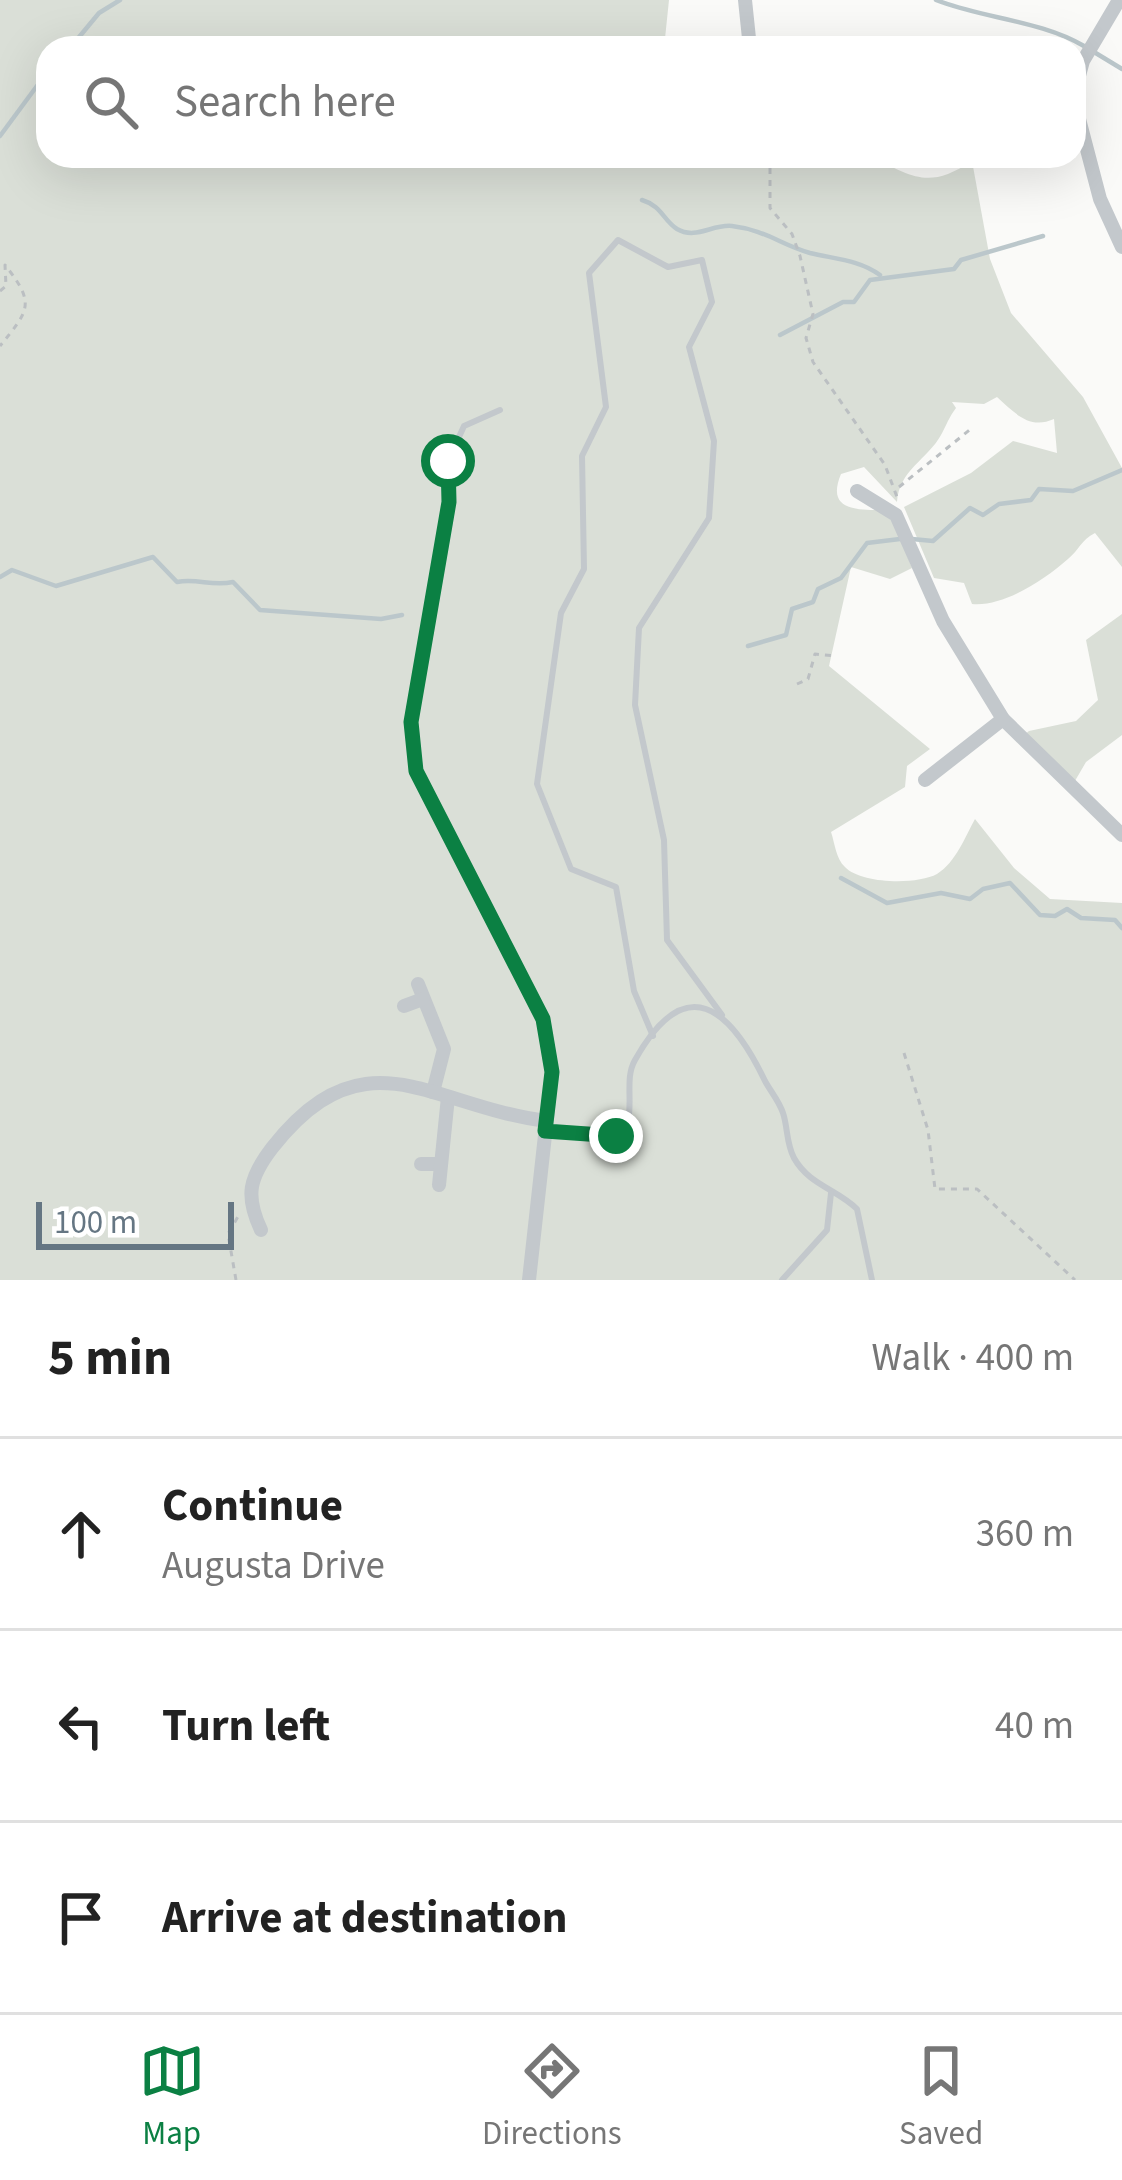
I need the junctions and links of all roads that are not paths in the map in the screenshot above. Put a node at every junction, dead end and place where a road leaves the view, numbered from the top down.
1 (746, 0) edge
2 (1120, 0) edge
3 (749, 36) edge
4 (1086, 57) edge
5 (1086, 144) edge
6 (1122, 247) edge
7 (500, 410) dead end
8 (856, 491) dead end
9 (449, 502) joint
10 (1003, 719) junction
11 (926, 780) dead end
12 (1122, 835) edge
13 (404, 1006) dead end
14 (722, 1015) junction
15 (653, 1036) junction
16 (440, 1095) junction
17 (545, 1126) junction
18 (422, 1164) dead end
19 (441, 1164) junction
20 (440, 1185) dead end
21 (831, 1193) junction
22 (261, 1230) dead end
23 (529, 1280) edge
24 (782, 1280) edge
25 (872, 1280) edge

1 - 3 street
2 - 4 street
5 - 6 street
7 - 9 lane
8 - 10 street
9 - 17 street
10 - 11 street
10 - 12 street
13 - 16 street
14 - 15 lane
14 - 15 lane
14 - 21 lane
15 - 17 lane
16 - 17 street
16 - 19 street
16 - 22 street
17 - 23 street
18 - 19 street
19 - 20 street
21 - 24 lane
21 - 25 lane

